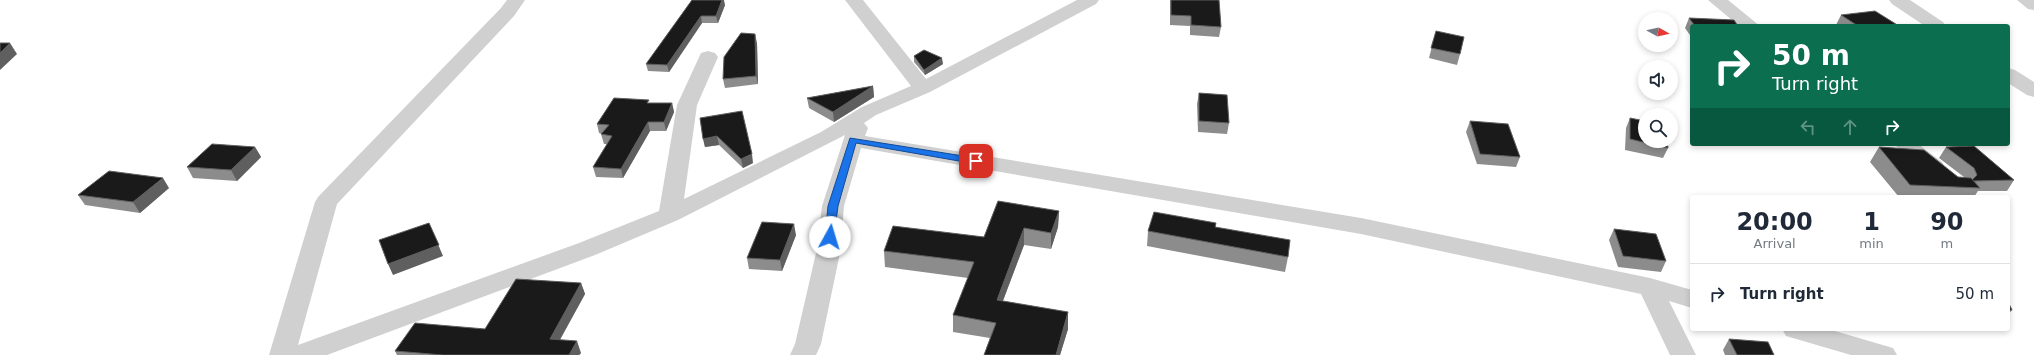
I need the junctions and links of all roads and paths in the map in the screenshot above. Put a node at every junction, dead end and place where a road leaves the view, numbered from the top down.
1 (516, 0) edge
2 (854, 0) edge
3 (1090, 0) edge
4 (1717, 0) edge
5 (1898, 0) edge
6 (2026, 0) edge
7 (2034, 4) edge
8 (1066, 5) edge
9 (1748, 24) edge
10 (1933, 24) edge
11 (708, 57) dead end
12 (2010, 75) edge
13 (923, 88) junction
14 (2034, 91) edge
15 (868, 111) junction
16 (853, 140) junction
17 (1907, 146) edge
18 (1951, 181) edge
19 (670, 216) junction
20 (1650, 287) junction
21 (1690, 298) edge
22 (1802, 331) edge
23 (282, 355) edge
24 (299, 355) edge
25 (803, 355) edge
26 (1683, 355) edge
27 (1884, 355) edge

1 - 23 street
2 - 13 street
3 - 8 street
4 - 9 street
5 - 10 street
6 - 7 street
8 - 13 street
11 - 19 street
12 - 14 street
13 - 15 street
15 - 16 street
15 - 19 street
16 - 20 street
16 - 25 street
17 - 18 street
19 - 24 street
20 - 21 street
20 - 26 street
22 - 27 street

